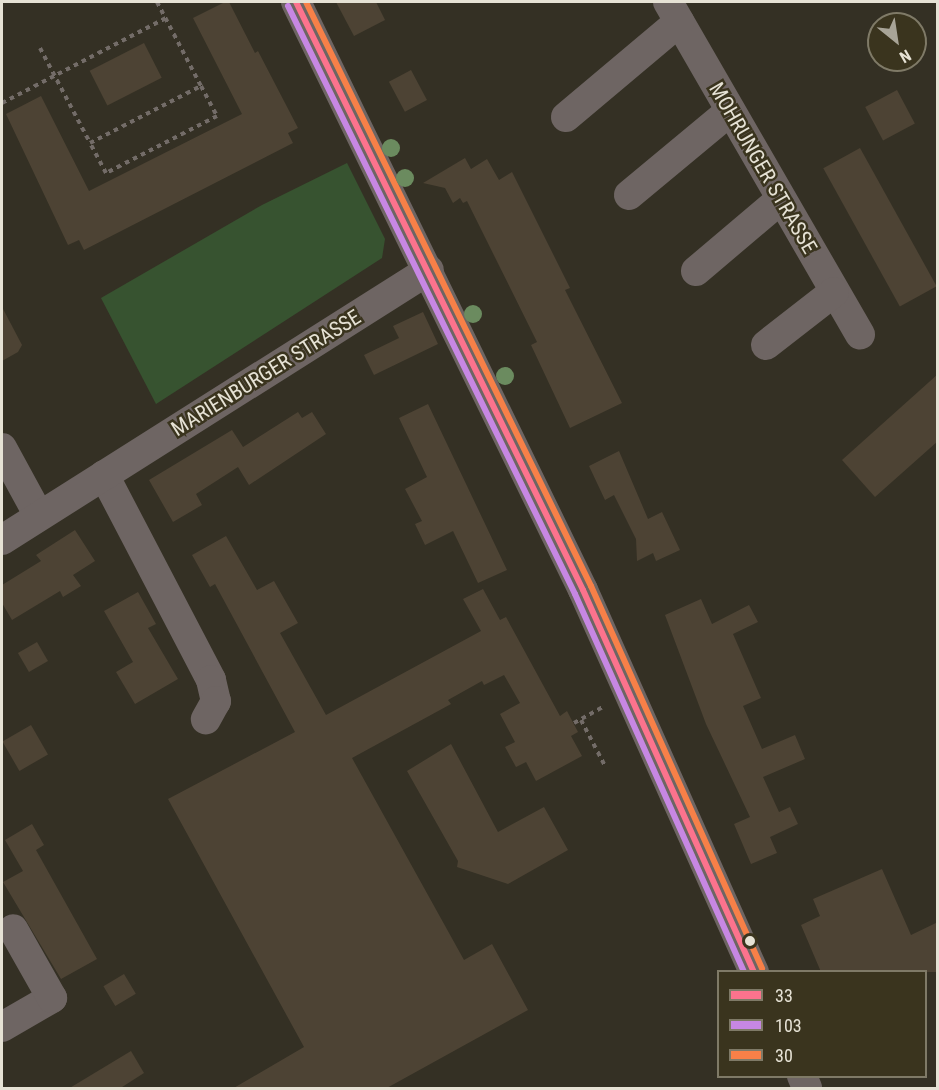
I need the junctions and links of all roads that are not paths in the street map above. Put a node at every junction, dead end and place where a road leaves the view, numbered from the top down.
1 (296, 2) edge
2 (674, 12) edge
3 (730, 111) junction
4 (566, 117) dead end
5 (629, 195) dead end
6 (781, 199) junction
7 (429, 270) junction
8 (696, 271) dead end
9 (834, 292) junction
10 (860, 334) dead end
11 (766, 345) dead end
12 (2, 448) edge
13 (104, 476) junction
14 (39, 516) junction
15 (2, 540) edge
16 (206, 720) dead end
17 (13, 929) dead end
18 (753, 970) edge
19 (2, 1027) edge

1 - 7 street
2 - 3 street, MOHRUNGER STRASSE
2 - 4 street
3 - 5 street
3 - 6 street, MOHRUNGER STRASSE
6 - 8 street
6 - 9 street, MOHRUNGER STRASSE
7 - 13 street, MARIENBURGER STRASSE
7 - 18 street
9 - 10 street, MOHRUNGER STRASSE
9 - 11 street
12 - 14 street
13 - 14 street, MARIENBURGER STRASSE
13 - 16 street
14 - 15 street, MARIENBURGER STRASSE
17 - 19 street

